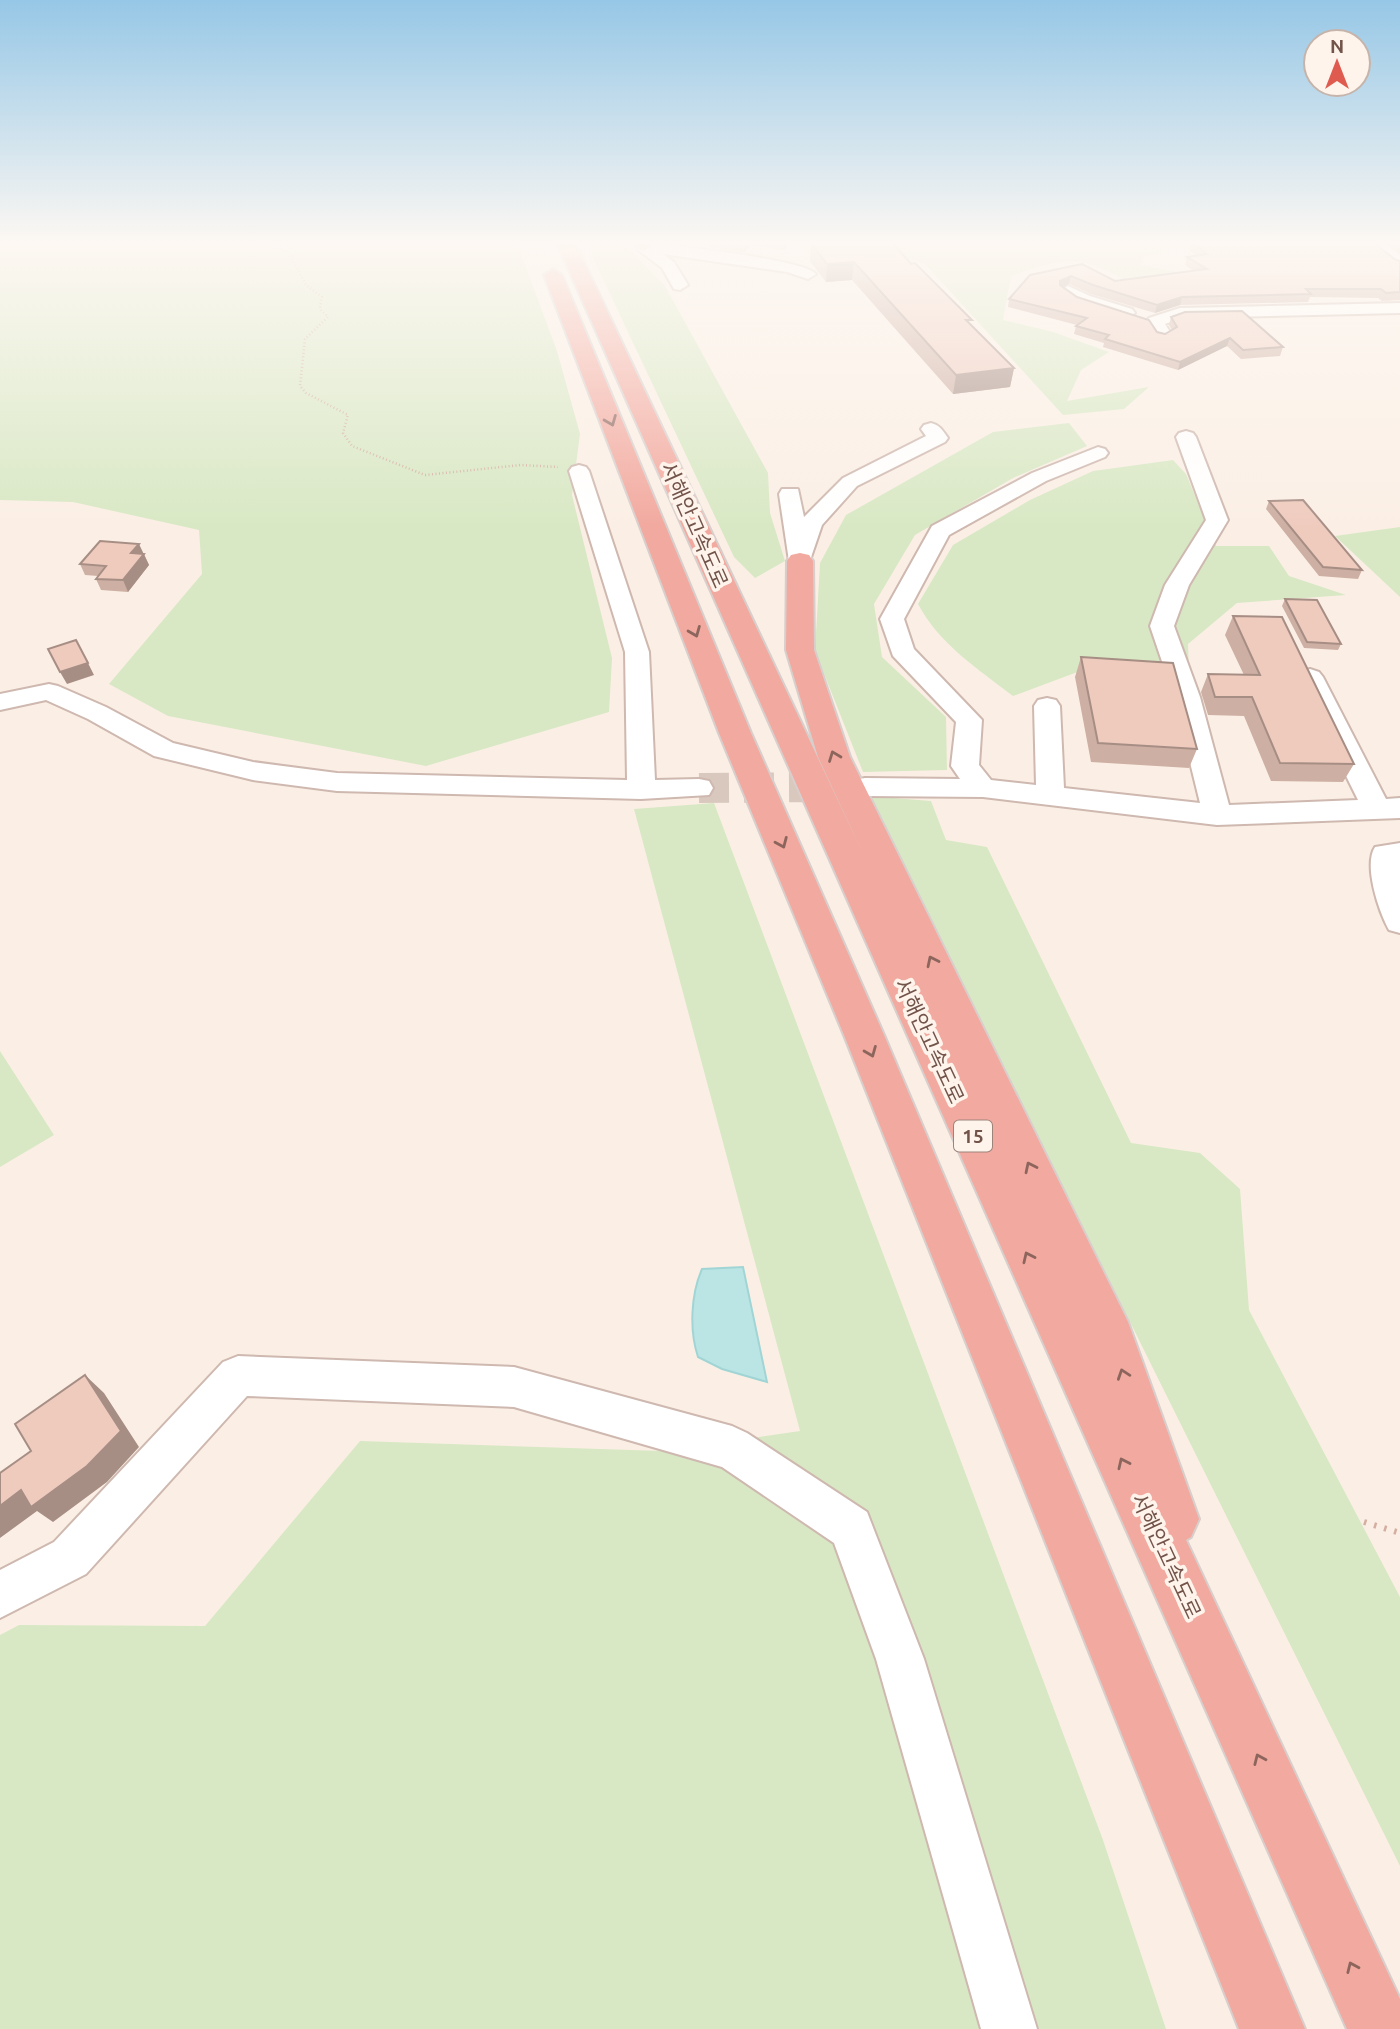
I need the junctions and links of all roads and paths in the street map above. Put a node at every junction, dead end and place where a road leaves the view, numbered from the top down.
1 (306, 338) edge
2 (578, 338) edge
3 (609, 338) edge
4 (931, 429) dead end
5 (1186, 437) dead end
6 (1098, 453) dead end
7 (579, 471) joint
8 (790, 494) dead end
9 (800, 561) junction
10 (1301, 658) edge
11 (0, 702) edge
12 (1047, 706) dead end
13 (865, 787) tunnel mouth
14 (699, 788) tunnel mouth
15 (983, 788) junction
16 (641, 790) junction
17 (1050, 796) junction
18 (1389, 808) edge
19 (1217, 815) junction
20 (1400, 853) edge
21 (1400, 922) edge
22 (1364, 1522) dead end
23 (1400, 1533) edge
24 (0, 1595) edge
25 (1240, 1717) junction
26 (1009, 2029) edge
27 (1272, 2029) edge
28 (1380, 2029) edge

1 - 7 path
2 -> 27 highway, 서해안고속도로
25 -> 3 highway, 서해안고속도로 / 15
4 - 9 street
5 - 19 street
6 - 15 street
7 - 16 street
8 - 9 street
25 -> 9 highway
10 - 18 street
11 - 16 street
12 - 17 street
13 - 15 street
14 - 16 street
15 - 17 street
17 - 19 street
18 - 19 street
20 - 21 street
22 - 23 path
24 - 26 street
28 -> 25 highway, 서해안고속도로 / 15

